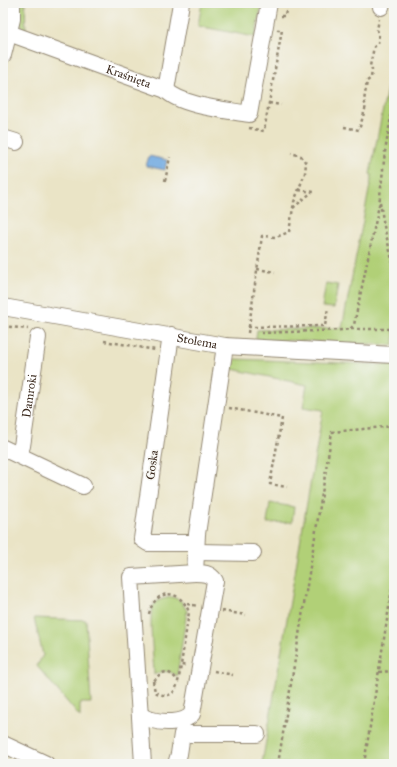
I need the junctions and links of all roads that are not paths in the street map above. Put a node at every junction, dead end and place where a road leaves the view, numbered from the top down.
1 (12, 3) edge
2 (181, 3) edge
3 (269, 3) edge
4 (9, 33) junction
5 (3, 55) edge
6 (166, 90) junction
7 (3, 307) edge
8 (171, 336) junction
9 (38, 337) dead end
10 (225, 346) junction
11 (394, 355) edge
12 (10, 451) edge
13 (83, 486) dead end
14 (254, 553) dead end
15 (196, 558) junction
16 (140, 715) junction
17 (181, 728) junction
18 (257, 734) dead end
19 (3, 744) edge
20 (46, 764) edge
21 (143, 764) edge
22 (176, 764) edge

1 - 4 street
2 - 6 street, Kraśnięta
3 - 6 street
4 - 5 street
4 - 6 street, Kraśnięta
7 - 8 street, Stolema
8 - 10 street, Stolema
8 - 15 street, Goska
9 - 12 street, Damroki
10 - 11 street, Stolema
10 - 15 street
12 - 13 street, Damroki
14 - 15 street
15 - 16 street, Goska
15 - 17 street, Goska
16 - 17 street
16 - 21 street, Goska
17 - 18 street
17 - 22 street
19 - 20 street

